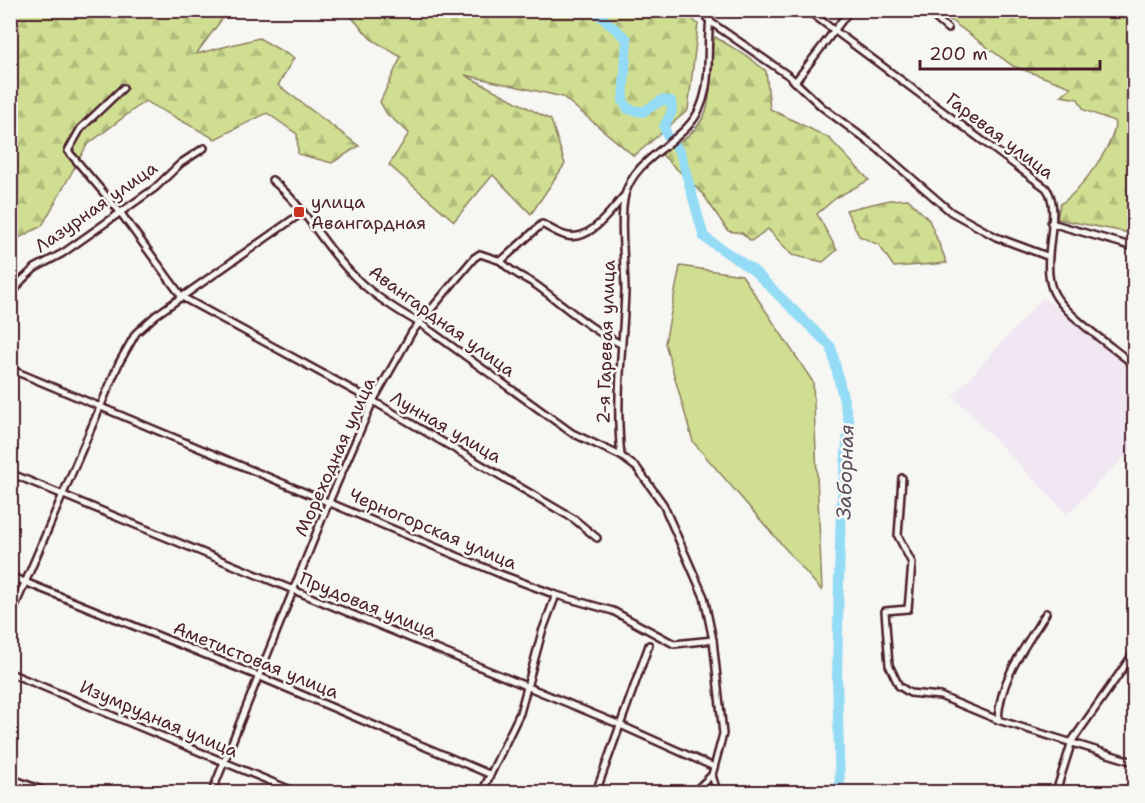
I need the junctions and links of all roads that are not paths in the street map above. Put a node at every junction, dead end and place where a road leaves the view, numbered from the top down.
1 (699, 10) edge
2 (711, 10) edge
3 (807, 10) edge
4 (850, 10) edge
5 (926, 10) edge
6 (709, 20) junction
7 (948, 30) dead end
8 (836, 31) junction
9 (795, 82) junction
10 (123, 88) dead end
11 (204, 148) dead end
12 (272, 180) dead end
13 (624, 196) junction
14 (120, 212) junction
15 (303, 212) junction
16 (1051, 223) junction
17 (1134, 247) edge
18 (1047, 256) junction
19 (501, 261) junction
20 (11, 296) edge
21 (182, 297) junction
22 (421, 324) junction
23 (621, 344) junction
24 (1134, 365) edge
25 (10, 369) edge
26 (373, 401) junction
27 (98, 407) junction
28 (621, 456) junction
29 (10, 473) edge
30 (902, 478) dead end
31 (64, 496) junction
32 (328, 504) junction
33 (597, 538) dead end
34 (10, 576) edge
35 (27, 584) junction
36 (294, 591) junction
37 (556, 595) junction
38 (1046, 613) dead end
39 (10, 618) edge
40 (713, 640) junction
41 (649, 645) dead end
42 (1134, 653) edge
43 (10, 673) edge
44 (258, 676) junction
45 (529, 687) junction
46 (998, 720) junction
47 (618, 724) junction
48 (1072, 741) junction
49 (1134, 762) edge
50 (223, 763) junction
51 (714, 767) junction
52 (489, 774) junction
53 (712, 775) junction
54 (10, 778) edge
55 (47, 792) edge
56 (212, 792) edge
57 (296, 792) edge
58 (482, 792) edge
59 (596, 792) edge
60 (694, 792) edge
61 (717, 792) edge
62 (1056, 792) edge

1 - 6 street
2 - 6 street
3 - 8 street, Гаревая улица
4 - 8 street
5 - 7 street
6 - 9 street
6 - 13 street
8 - 9 street
8 - 16 street, Гаревая улица
9 - 18 street
10 - 14 street
11 - 14 street, Лазурная улица
12 - 15 street, Авангардная улица
13 - 19 street
13 - 23 street, 2-я Гаревая улица
14 - 20 street, Лазурная улица
14 - 21 street
15 - 21 street
15 - 22 street, Авангардная улица
16 - 17 street
16 - 18 street, Гаревая улица
18 - 24 street, Гаревая улица
19 - 22 street, Мореходная улица
19 - 23 street
21 - 26 street, Лунная улица
21 - 27 street
22 - 26 street, Мореходная улица
22 - 28 street, Авангардная улица
23 - 28 street, 2-я Гаревая улица
25 - 27 street, Черногорская улица
26 - 32 street, Мореходная улица
26 - 33 street, Лунная улица
27 - 31 street
27 - 32 street, Черногорская улица
28 - 40 street
29 - 31 street, Прудовая улица
30 - 46 street
31 - 35 street
31 - 36 street, Прудовая улица
32 - 36 street, Мореходная улица
32 - 37 street, Черногорская улица
34 - 35 street, Аметистовая улица
35 - 39 street
35 - 44 street, Аметистовая улица
36 - 44 street, Мореходная улица
36 - 45 street, Прудовая улица
37 - 40 street, Черногорская улица
37 - 45 street
38 - 46 street
40 - 51 street
41 - 47 street
42 - 48 street
43 - 50 street, Изумрудная улица
44 - 50 street, Мореходная улица
44 - 52 street, Аметистовая улица
45 - 47 street, Прудовая улица
45 - 52 street
46 - 48 street
47 - 51 street, Прудовая улица
47 - 59 street
48 - 49 street
48 - 62 street
50 - 56 street, Мореходная улица
50 - 57 street, Изумрудная улица
51 - 53 street
52 - 58 street
53 - 60 street
53 - 61 street
54 - 55 street

